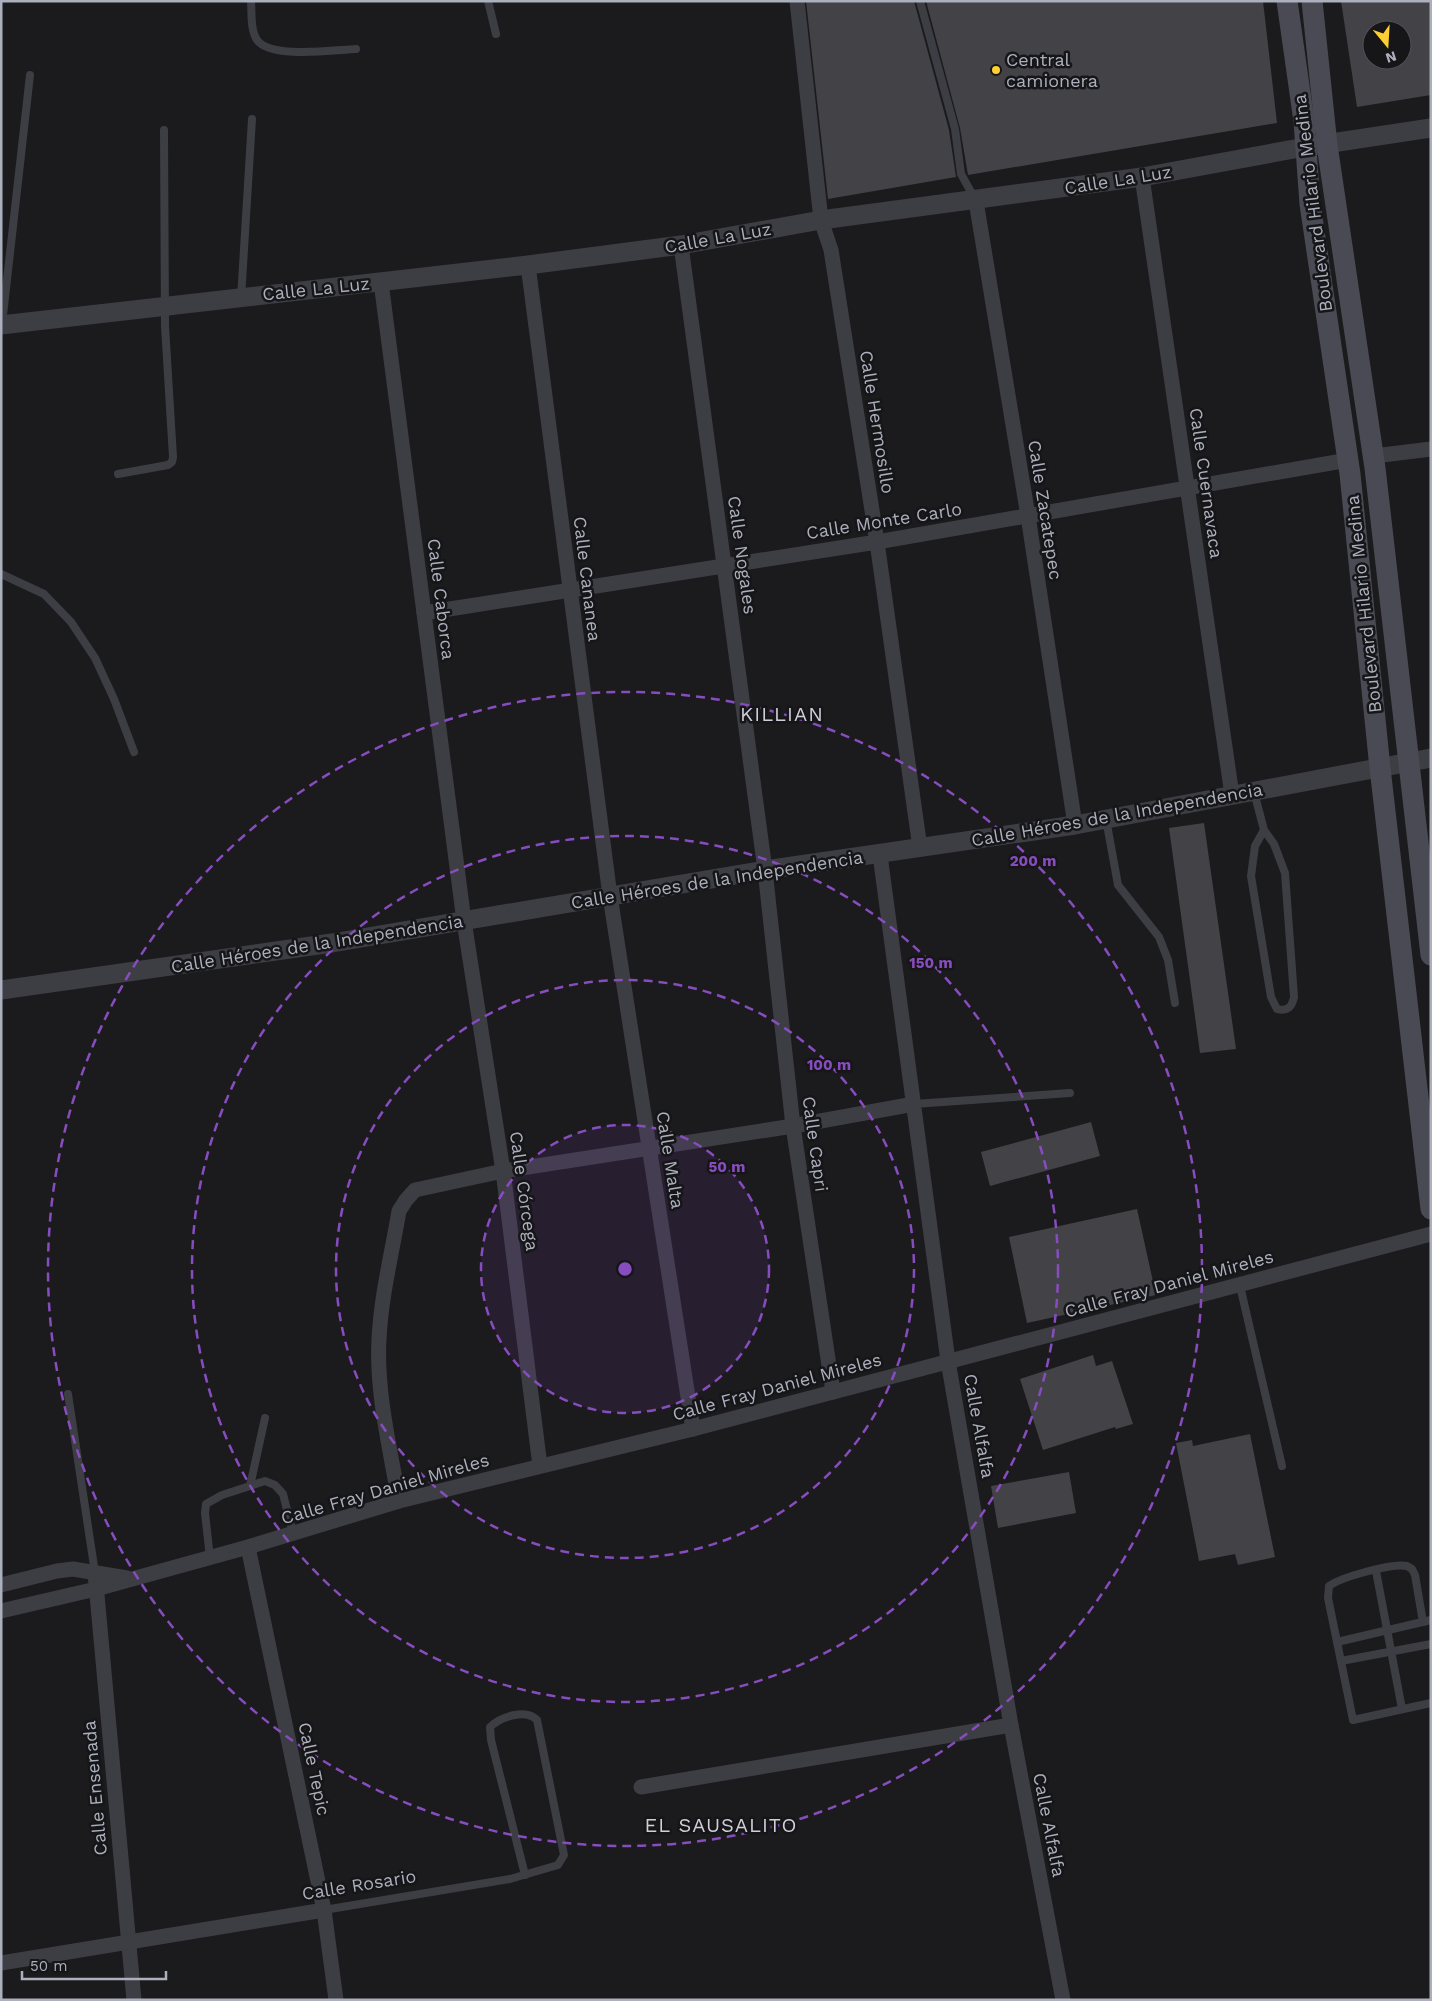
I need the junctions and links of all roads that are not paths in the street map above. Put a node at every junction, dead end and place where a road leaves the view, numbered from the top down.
1 (251, 1) edge
2 (488, 1) edge
3 (797, 1) edge
4 (920, 1) edge
5 (1287, 1) edge
6 (1312, 1) edge
7 (496, 34) dead end
8 (356, 49) dead end
9 (30, 76) dead end
10 (252, 120) dead end
11 (1431, 128) edge
12 (164, 130) dead end
13 (1327, 144) junction
14 (1306, 148) junction
15 (1142, 177) junction
16 (976, 200) junction
17 (821, 220) junction
18 (681, 245) junction
19 (528, 265) junction
20 (381, 282) junction
21 (241, 298) junction
22 (165, 306) junction
23 (2, 324) edge
24 (1431, 449) edge
25 (1374, 456) junction
26 (1348, 460) junction
27 (118, 474) dead end
28 (1188, 488) junction
29 (1028, 516) junction
30 (877, 542) junction
31 (724, 565) junction
32 (1, 574) edge
33 (569, 591) junction
34 (424, 613) junction
35 (134, 752) dead end
36 (1431, 758) edge
37 (1409, 762) junction
38 (1380, 768) junction
39 (1253, 791) junction
40 (1232, 794) junction
41 (1106, 820) junction
42 (1075, 826) junction
43 (1264, 830) junction
44 (920, 848) junction
45 (880, 855) junction
46 (765, 870) junction
47 (610, 896) junction
48 (464, 921) junction
49 (1431, 955) edge
50 (1, 990) edge
51 (1175, 1003) dead end
52 (1070, 1093) dead end
53 (914, 1104) junction
54 (793, 1126) junction
55 (650, 1147) junction
56 (503, 1171) junction
57 (1431, 1209) edge
58 (1431, 1234) edge
59 (1240, 1286) junction
60 (948, 1361) junction
61 (833, 1392) junction
62 (68, 1394) dead end
63 (265, 1418) dead end
64 (693, 1429) junction
65 (540, 1466) junction
66 (1282, 1466) dead end
67 (250, 1486) junction
68 (399, 1501) junction
69 (293, 1533) junction
70 (248, 1548) junction
71 (210, 1558) junction
72 (1376, 1570) junction
73 (95, 1573) junction
74 (134, 1578) junction
75 (1, 1585) edge
76 (96, 1588) junction
77 (1, 1610) edge
78 (1427, 1621) edge
79 (1387, 1630) junction
80 (1337, 1642) junction
81 (1431, 1644) edge
82 (1391, 1652) junction
83 (1341, 1661) junction
84 (1431, 1703) edge
85 (1402, 1709) junction
86 (1011, 1725) junction
87 (642, 1787) dead end
88 (525, 1875) junction
89 (324, 1910) junction
90 (128, 1940) junction
91 (1, 1963) edge
92 (134, 2000) edge
93 (336, 2000) edge
94 (1063, 2000) edge

1 - 8 lane
2 - 7 lane
3 - 17 street, Calle Hermosillo
4 - 16 lane
5 - 14 main road, Boulevard Hilario Medina
6 - 13 main road, Boulevard Hilario Medina
9 - 23 lane
10 - 21 lane
11 - 13 street, Calle La Luz
12 - 22 lane
13 - 14 street, Calle La Luz
13 - 25 main road, Boulevard Hilario Medina
14 - 15 street, Calle La Luz
14 - 26 main road, Boulevard Hilario Medina
15 - 16 street, Calle La Luz
15 - 28 street, Calle Cuernavaca
16 - 17 street, Calle La Luz
16 - 29 street, Calle Zacatepec
17 - 18 street, Calle La Luz
17 - 30 street, Calle Hermosillo
18 - 19 street, Calle La Luz
18 - 31 street, Calle Nogales
19 - 20 street, Calle La Luz
19 - 33 street, Calle Cananea
20 - 21 street, Calle La Luz
20 - 34 street, Calle Caborca
21 - 22 street, Calle La Luz
22 - 23 street, Calle La Luz
22 - 27 lane
24 - 25 street
25 - 37 main road, Boulevard Hilario Medina
26 - 28 street, Calle Monte Carlo
26 - 38 main road, Boulevard Hilario Medina
28 - 29 street, Calle Monte Carlo
28 - 40 street, Calle Cuernavaca
29 - 30 street, Calle Monte Carlo
29 - 42 street, Calle Zacatepec
30 - 31 street, Calle Monte Carlo
30 - 44 street, Calle Hermosillo
31 - 33 street, Calle Monte Carlo
31 - 46 street, Calle Nogales
32 - 35 lane
33 - 34 street, Calle Monte Carlo
33 - 47 street, Calle Cananea
34 - 48 street, Calle Caborca
36 - 37 street, Calle Héroes de la Independencia
37 - 38 street, Calle Héroes de la Independencia
37 - 49 main road, Boulevard Hilario Medina
38 - 39 street, Calle Héroes de la Independencia
38 - 57 main road, Boulevard Hilario Medina
39 - 40 street, Calle Héroes de la Independencia
39 - 43 lane
40 - 41 street, Calle Héroes de la Independencia
41 - 42 street, Calle Héroes de la Independencia
41 - 51 lane
42 - 44 street, Calle Héroes de la Independencia
43 - 43 lane
44 - 45 street, Calle Héroes de la Independencia
45 - 46 street, Calle Héroes de la Independencia
45 - 53 street, Calle Alfalfa
46 - 47 street, Calle Héroes de la Independencia
46 - 54 street, Calle Capri
47 - 48 street, Calle Héroes de la Independencia
47 - 55 street, Calle Malta
48 - 50 street, Calle Héroes de la Independencia
48 - 56 street, Calle Córcega
52 - 53 lane
53 - 54 street
53 - 60 street, Calle Alfalfa
54 - 55 street
54 - 61 street, Calle Capri
55 - 56 street
55 - 64 street, Calle Malta
56 - 65 street, Calle Córcega
56 - 68 street
58 - 59 street, Calle Fray Daniel Mireles
59 - 60 street, Calle Fray Daniel Mireles
59 - 66 lane
60 - 61 street, Calle Fray Daniel Mireles
60 - 86 street, Calle Alfalfa
61 - 64 street, Calle Fray Daniel Mireles
62 - 73 lane
63 - 67 lane
64 - 65 street, Calle Fray Daniel Mireles
65 - 68 street, Calle Fray Daniel Mireles
67 - 69 lane
67 - 71 lane
68 - 69 street, Calle Fray Daniel Mireles
69 - 70 street, Calle Fray Daniel Mireles
70 - 71 street, Calle Fray Daniel Mireles
70 - 89 street, Calle Tepic
71 - 74 street, Calle Fray Daniel Mireles
72 - 78 lane
72 - 79 lane
72 - 80 lane
73 - 74 street, Calle Fray Daniel Mireles
73 - 75 street, Calle Fray Daniel Mireles
73 - 76 street, Calle Ensenada
74 - 76 street, Calle Fray Daniel Mireles
76 - 77 street, Calle Fray Daniel Mireles
76 - 90 street, Calle Ensenada
78 - 79 lane
79 - 80 lane
79 - 82 lane
80 - 83 lane
81 - 82 lane
82 - 83 lane
82 - 85 lane
83 - 85 lane
84 - 85 lane
86 - 87 street
86 - 94 street, Calle Alfalfa
88 - 88 lane, Calle Rosario
88 - 89 lane, Calle Rosario
89 - 90 street, Calle Rosario
89 - 93 street, Calle Tepic
90 - 91 street, Calle Rosario
90 - 92 street, Calle Ensenada

